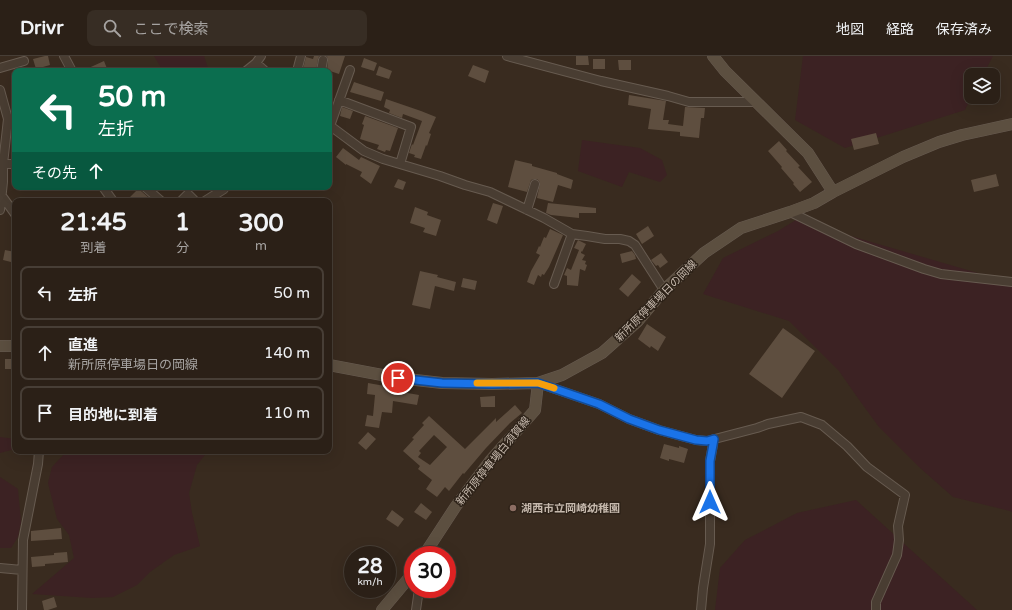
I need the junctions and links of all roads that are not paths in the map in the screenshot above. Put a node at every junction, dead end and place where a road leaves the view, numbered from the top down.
1 (64, 56) edge
2 (301, 56) edge
3 (507, 56) edge
4 (713, 56) edge
5 (258, 59) edge
6 (323, 60) dead end
7 (24, 61) dead end
8 (0, 68) edge
9 (70, 68) edge
10 (249, 68) edge
11 (263, 68) edge
12 (298, 68) edge
13 (322, 68) edge
14 (350, 70) dead end
15 (0, 90) edge
16 (339, 100) junction
17 (756, 102) junction
18 (7, 112) junction
19 (12, 114) edge
20 (332, 118) edge
21 (1012, 124) edge
22 (332, 127) edge
23 (2, 164) edge
24 (400, 164) junction
25 (535, 184) dead end
26 (148, 190) edge
27 (222, 190) edge
28 (833, 192) junction
29 (2, 196) junction
30 (158, 198) edge
31 (184, 198) edge
32 (192, 198) edge
33 (210, 198) edge
34 (0, 210) edge
35 (12, 210) edge
36 (527, 210) junction
37 (790, 212) junction
38 (572, 234) junction
39 (1012, 282) edge
40 (554, 284) dead end
41 (664, 290) junction
42 (0, 346) edge
43 (12, 346) edge
44 (332, 366) edge
45 (538, 383) junction
46 (714, 439) junction
47 (39, 454) edge
48 (429, 546) edge
49 (0, 568) edge
50 (22, 570) junction
51 (404, 584) edge
52 (418, 598) edge
53 (22, 610) edge
54 (382, 610) edge
55 (416, 610) edge
56 (701, 610) edge
57 (876, 610) edge

1 - 9 street
2 - 12 street
3 - 17 street
4 - 17 main road
5 - 10 street
5 - 11 street
6 - 13 street
7 - 8 street
14 - 16 street
15 - 18 street
16 - 20 street
16 - 24 street
17 - 28 main road
18 - 19 street
18 - 23 street
21 - 28 main road, 新所原停車場日の岡線
22 - 24 street
23 - 29 street
24 - 36 street
25 - 36 street
26 - 30 street
27 - 33 street
28 - 37 main road, 新所原停車場日の岡線
29 - 34 street
29 - 35 street
31 - 32 street
36 - 38 street
37 - 39 street
37 - 41 main road, 新所原停車場日の岡線
38 - 40 street
38 - 41 street
41 - 45 main road, 新所原停車場日の岡線
42 - 43 main road
44 - 45 main road, 新所原停車場日の岡線
45 - 46 street
45 - 48 main road, 新所原停車場白須賀線
46 - 56 street
46 - 57 street
47 - 50 street
49 - 50 street
50 - 53 street
51 - 54 main road
52 - 55 street

